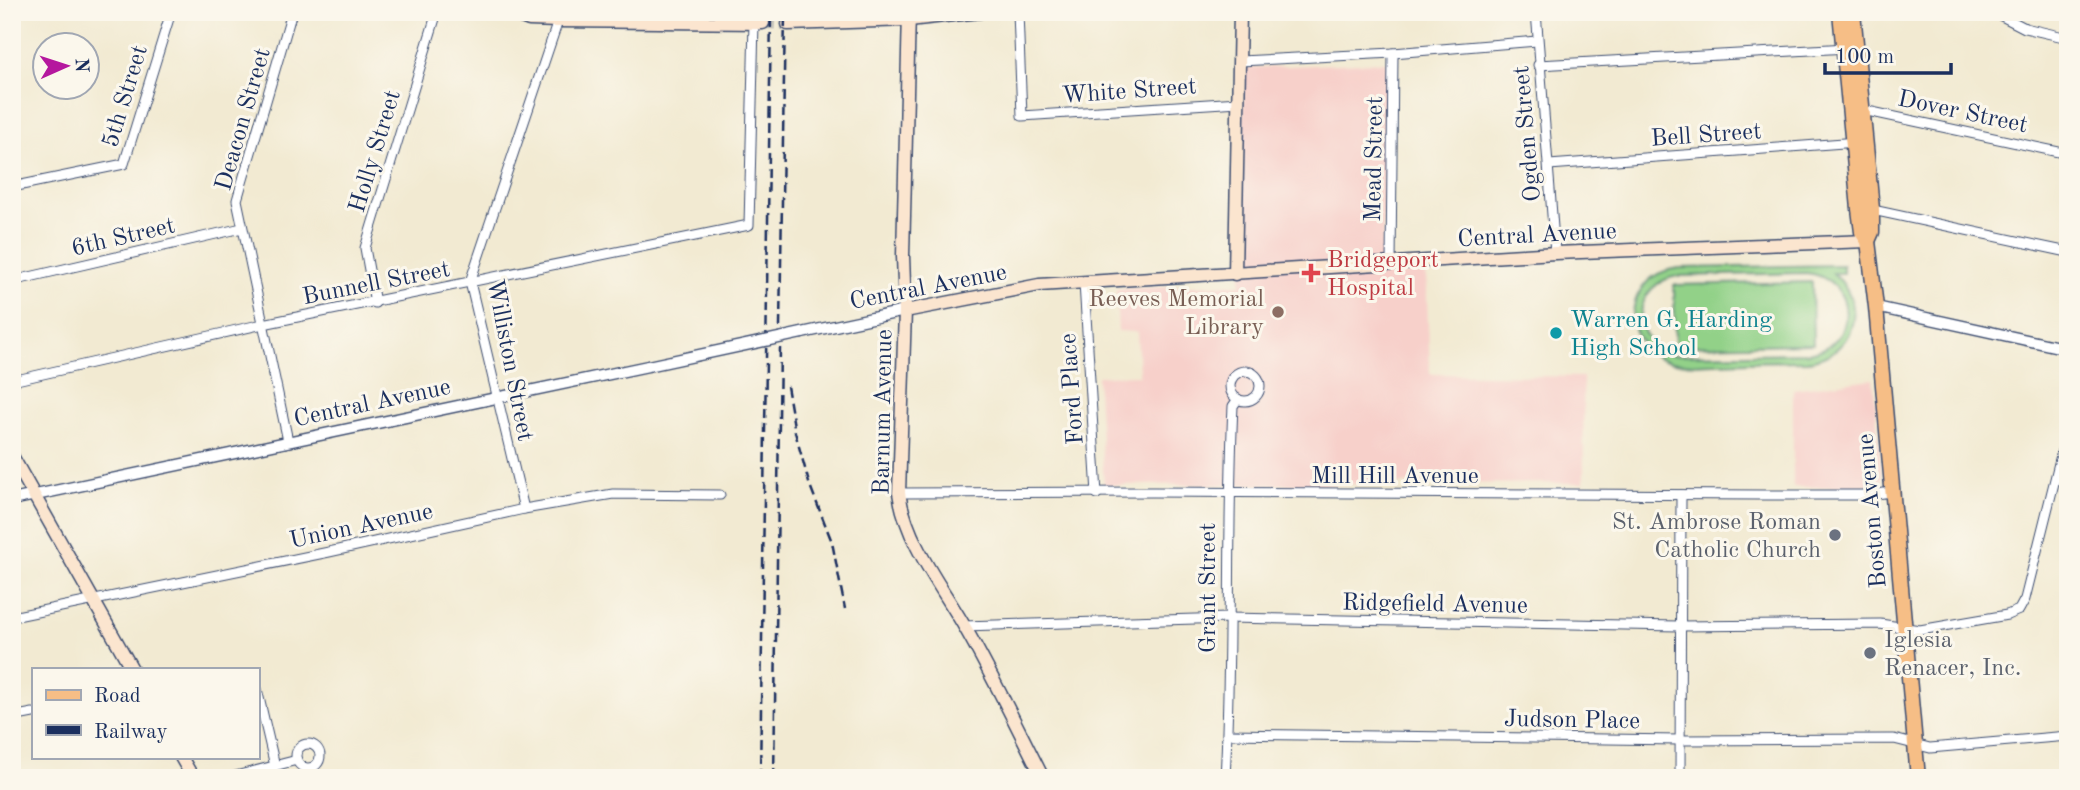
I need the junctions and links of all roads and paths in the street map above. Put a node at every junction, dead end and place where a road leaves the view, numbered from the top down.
1 (171, 12) edge
2 (292, 12) edge
3 (437, 12) edge
4 (508, 12) edge
5 (980, 12) edge
6 (1018, 12) edge
7 (1240, 12) edge
8 (1536, 12) edge
9 (1840, 12) edge
10 (1853, 12) edge
11 (1994, 12) edge
12 (909, 16) edge
13 (757, 19) edge
14 (558, 21) junction
15 (788, 24) tunnel mouth
16 (2068, 38) edge
17 (1537, 41) junction
18 (1850, 48) junction
19 (1393, 53) junction
20 (1240, 61) junction
21 (1538, 65) junction
22 (1239, 102) junction
23 (1856, 109) junction
24 (1859, 142) junction
25 (2068, 154) edge
26 (1549, 165) junction
27 (12, 187) edge
28 (1866, 209) junction
29 (242, 228) junction
30 (1868, 241) junction
31 (2068, 252) edge
32 (1555, 253) junction
33 (1391, 265) junction
34 (1235, 274) junction
35 (12, 281) edge
36 (471, 282) junction
37 (1084, 283) junction
38 (375, 303) junction
39 (1876, 307) junction
40 (905, 311) junction
41 (263, 324) junction
42 (2068, 349) edge
43 (12, 381) edge
44 (496, 396) junction
45 (1238, 399) dead end
46 (2068, 427) edge
47 (288, 441) junction
48 (12, 456) edge
49 (1891, 492) junction
50 (899, 494) junction
51 (1097, 494) junction
52 (1229, 494) junction
53 (720, 495) dead end
54 (1681, 495) junction
55 (34, 496) junction
56 (12, 500) edge
57 (524, 509) junction
58 (93, 600) junction
59 (12, 617) edge
60 (1228, 618) junction
61 (964, 626) junction
62 (1679, 626) junction
63 (1904, 628) junction
64 (131, 668) edge
65 (259, 698) edge
66 (32, 713) edge
67 (12, 718) edge
68 (1228, 734) junction
69 (2068, 736) edge
70 (1680, 740) junction
71 (1915, 745) junction
72 (182, 758) edge
73 (297, 760) dead end
74 (275, 766) junction
75 (193, 778) edge
76 (228, 778) edge
77 (1043, 778) edge
78 (1225, 778) edge
79 (1680, 778) edge
80 (1918, 778) edge

1 - 27 street, 5th Street
2 - 29 street, Deacon Street
3 - 38 street, Holly Street
4 - 14 main road
5 - 12 main road
6 - 22 street, White Street
7 - 20 main road
8 - 17 street, Ogden Street
9 - 18 main road, Boston Avenue
10 - 18 main road, Boston Avenue
11 - 16 street
12 - 15 main road
12 - 40 main road, Barnum Avenue
13 - 14 main road
13 - 36 street, Bunnell Street
14 - 36 street, Williston Street
17 - 19 street
17 - 21 street, Ogden Street
18 - 21 street
18 - 23 main road, Boston Avenue
19 - 20 street
19 - 33 street, Mead Street
20 - 22 main road
21 - 26 street, Ogden Street
22 - 34 main road
23 - 24 main road, Boston Avenue
23 - 25 street, Dover Street
24 - 26 street, Bell Street
24 - 28 main road, Boston Avenue
26 - 32 street, Ogden Street
28 - 30 main road, Boston Avenue
28 - 31 street
29 - 35 street, 6th Street
29 - 41 street, Deacon Street
30 - 32 main road, Central Avenue
30 - 39 main road, Boston Avenue
32 - 33 main road, Central Avenue
33 - 34 main road, Central Avenue
34 - 37 main road, Central Avenue
36 - 38 street, Bunnell Street
36 - 44 street, Williston Street
37 - 40 main road, Central Avenue
37 - 51 street, Ford Place
38 - 41 street, Bunnell Street
39 - 42 street
39 - 49 main road, Boston Avenue
40 - 44 street, Central Avenue, bridge
40 - 50 main road, Barnum Avenue
41 - 43 street, Bunnell Street
41 - 47 street, Deacon Street
44 - 47 street, Central Avenue
44 - 57 street, Williston Street
45 - 52 street, Grant Street
46 - 63 street, Ridgefield Avenue
47 - 55 street, Central Avenue
48 - 55 main road
49 - 54 street, Mill Hill Avenue
49 - 63 main road, Boston Avenue
50 - 51 street, Mill Hill Avenue
50 - 61 main road, Barnum Avenue
51 - 52 street, Mill Hill Avenue
52 - 54 street, Mill Hill Avenue
52 - 60 street, Grant Street
53 - 57 street, Union Avenue
54 - 62 street
55 - 56 street, Central Avenue
55 - 58 main road
57 - 58 street, Union Avenue
58 - 59 street, Union Avenue
58 - 64 main road
60 - 61 street, Ridgefield Avenue
60 - 62 street, Ridgefield Avenue
60 - 68 street, Grant Street
61 - 77 main road, Barnum Avenue
62 - 63 street, Ridgefield Avenue
62 - 70 street
63 - 71 main road, Boston Avenue
65 - 74 street
66 - 67 street
68 - 70 street, Judson Place
68 - 78 street, Grant Street
69 - 71 street, Judson Place
70 - 71 street, Judson Place
70 - 79 street
71 - 80 main road, Boston Avenue
72 - 75 main road
73 - 74 street
74 - 76 street

